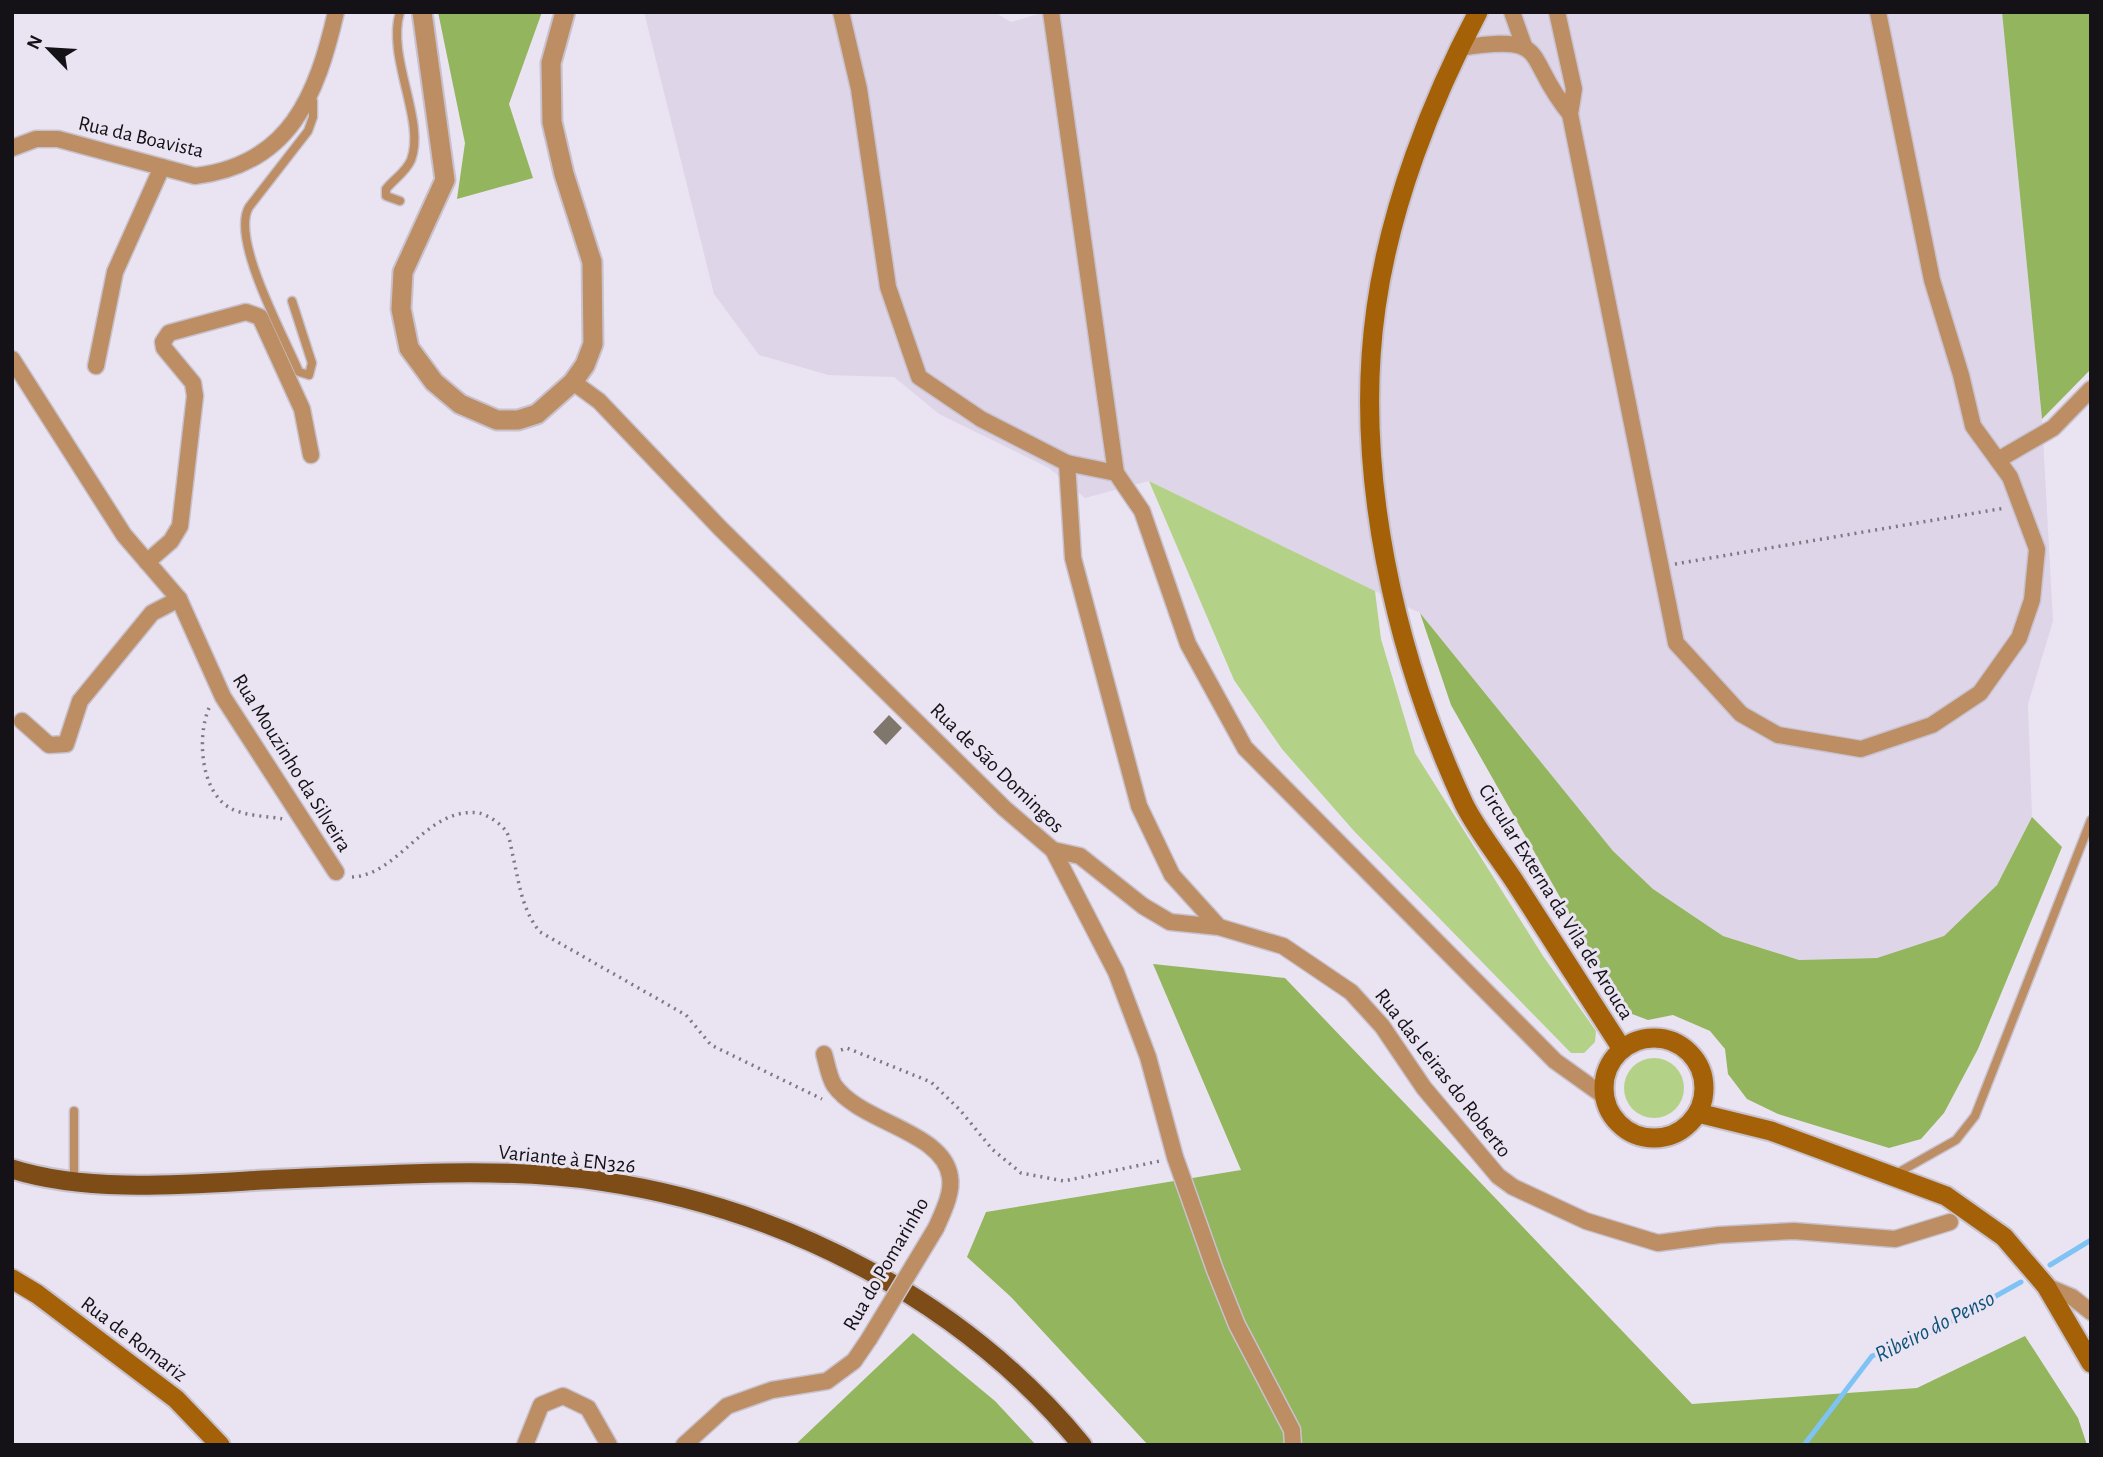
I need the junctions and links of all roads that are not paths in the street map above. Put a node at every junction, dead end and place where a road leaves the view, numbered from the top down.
1 (337, 12) edge
2 (400, 12) edge
3 (422, 12) edge
4 (565, 12) edge
5 (841, 12) edge
6 (1051, 12) edge
7 (1478, 12) edge
8 (1512, 12) edge
9 (1557, 12) edge
10 (1878, 12) edge
11 (1524, 46) junction
12 (1460, 48) junction
13 (308, 96) junction
14 (1570, 114) junction
15 (12, 148) edge
16 (162, 167) junction
17 (400, 201) dead end
18 (292, 302) dead end
19 (12, 359) edge
20 (96, 366) dead end
21 (573, 382) junction
22 (2091, 389) edge
23 (310, 456) dead end
24 (1998, 460) junction
25 (1067, 463) junction
26 (1116, 473) junction
27 (147, 562) junction
28 (179, 599) junction
29 (22, 721) dead end
30 (2091, 820) edge
31 (1053, 850) junction
32 (335, 872) road end
33 (1219, 927) junction
34 (1622, 1049) junction
35 (824, 1054) road end
36 (1604, 1096) junction
37 (74, 1111) dead end
38 (1698, 1113) junction
39 (12, 1169) edge
40 (1892, 1176) junction
41 (74, 1181) junction
42 (1950, 1222) dead end
43 (12, 1279) edge
44 (2046, 1286) junction
45 (2091, 1311) edge
46 (2091, 1363) edge
47 (220, 1445) edge
48 (525, 1445) edge
49 (609, 1445) edge
50 (684, 1445) edge
51 (1082, 1445) edge
52 (1293, 1445) edge

1 - 13 street, Rua da Boavista
2 - 17 lane
3 - 21 street
4 - 21 street
5 - 25 street
6 - 26 street
7 - 12 main road, Circular Externa da Vila de Arouca
8 - 11 street
9 - 14 street
10 - 24 street
11 - 12 street
11 - 14 street
12 - 34 main road, Circular Externa da Vila de Arouca
13 - 16 street, Rua da Boavista
13 - 18 lane
14 - 24 street
15 - 16 street, Rua da Boavista
16 - 20 street
19 - 27 street, Rua Mouzinho da Silveira
21 - 31 street, Rua de São Domingos
22 - 24 street
23 - 27 street
25 - 26 street
25 - 33 street
26 - 36 street
27 - 28 street, Rua Mouzinho da Silveira
28 - 29 street
28 - 32 street, Rua Mouzinho da Silveira
30 - 40 lane
31 - 33 street, Rua das Leiras do Roberto
31 - 52 street, Rua de São Domingos
33 - 42 street, Rua das Leiras do Roberto
34 - 36 main road, Circular Externa da Vila de Arouca
34 - 38 main road, Circular Externa da Vila de Arouca
35 - 50 street, Rua do Pomarinho, bridge
36 - 38 main road
37 - 41 lane
38 - 40 main road
39 - 41 main road, Variante à EN326
40 - 44 main road
41 - 51 main road, Variante à EN326
43 - 47 main road, Rua de Romariz
44 - 45 street
44 - 46 main road
48 - 49 street

